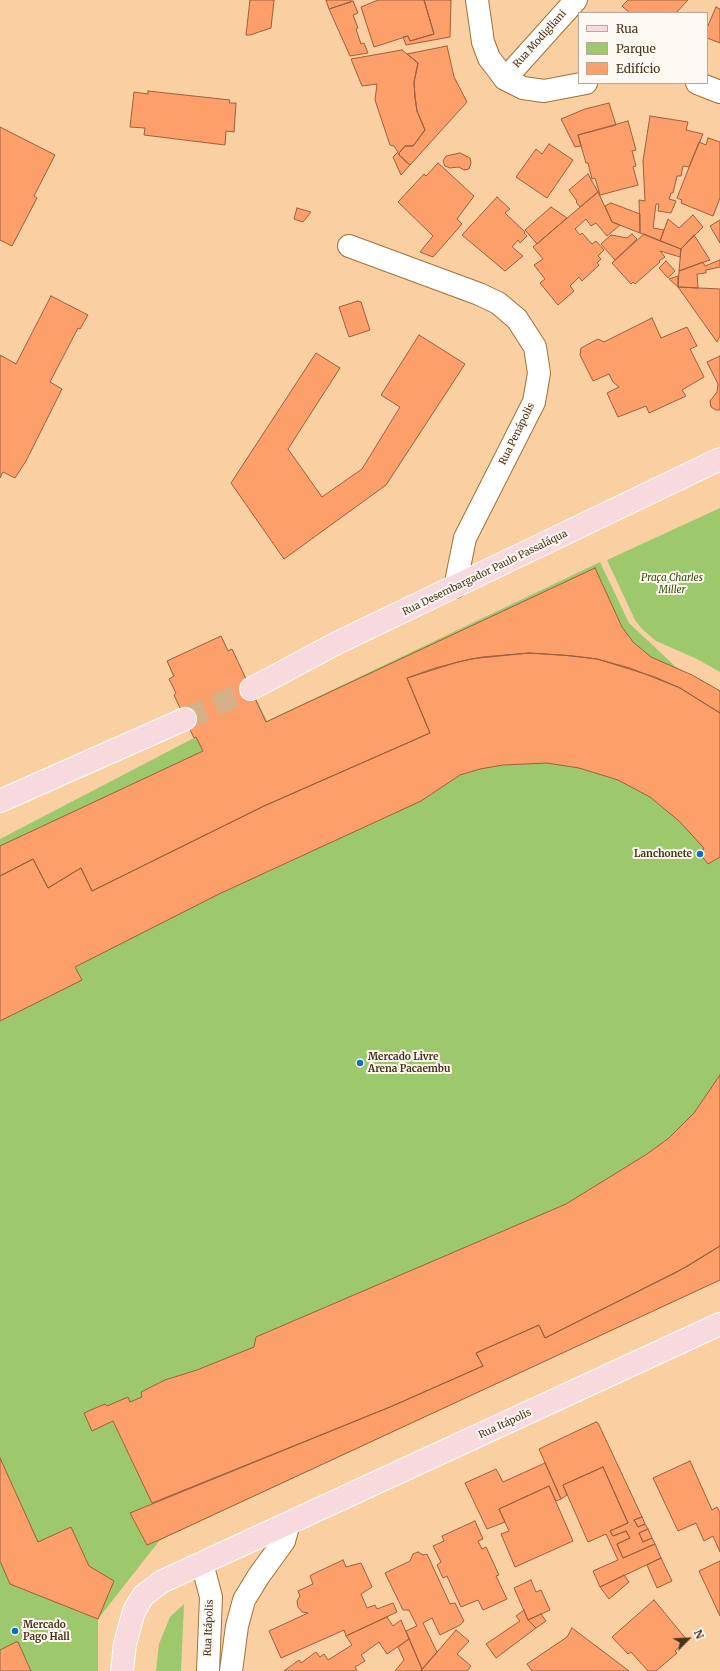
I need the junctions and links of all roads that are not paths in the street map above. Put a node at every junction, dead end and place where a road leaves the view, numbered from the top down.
1 (477, 0) edge
2 (576, 0) edge
3 (505, 79) junction
4 (581, 84) edge
5 (700, 84) edge
6 (720, 92) edge
7 (349, 246) dead end
8 (720, 459) edge
9 (455, 587) junction
10 (250, 689) tunnel mouth
11 (185, 719) tunnel mouth
12 (0, 801) edge
13 (720, 1324) edge
14 (289, 1523) junction
15 (202, 1563) junction
16 (122, 1671) edge
17 (208, 1671) edge
18 (232, 1671) edge

1 - 3 street
2 - 3 street, Rua Modigliani
3 - 4 street
5 - 6 street
7 - 9 street, Rua Penápolis
8 - 9 main road, Rua Desembargador Paulo Passaláqua
9 - 10 main road, Rua Desembargador Paulo Passaláqua
11 - 12 main road
13 - 14 main road, Rua Itápolis
14 - 15 main road, Rua Itápolis
14 - 18 street
15 - 16 main road
15 - 17 street, Rua Itápolis

